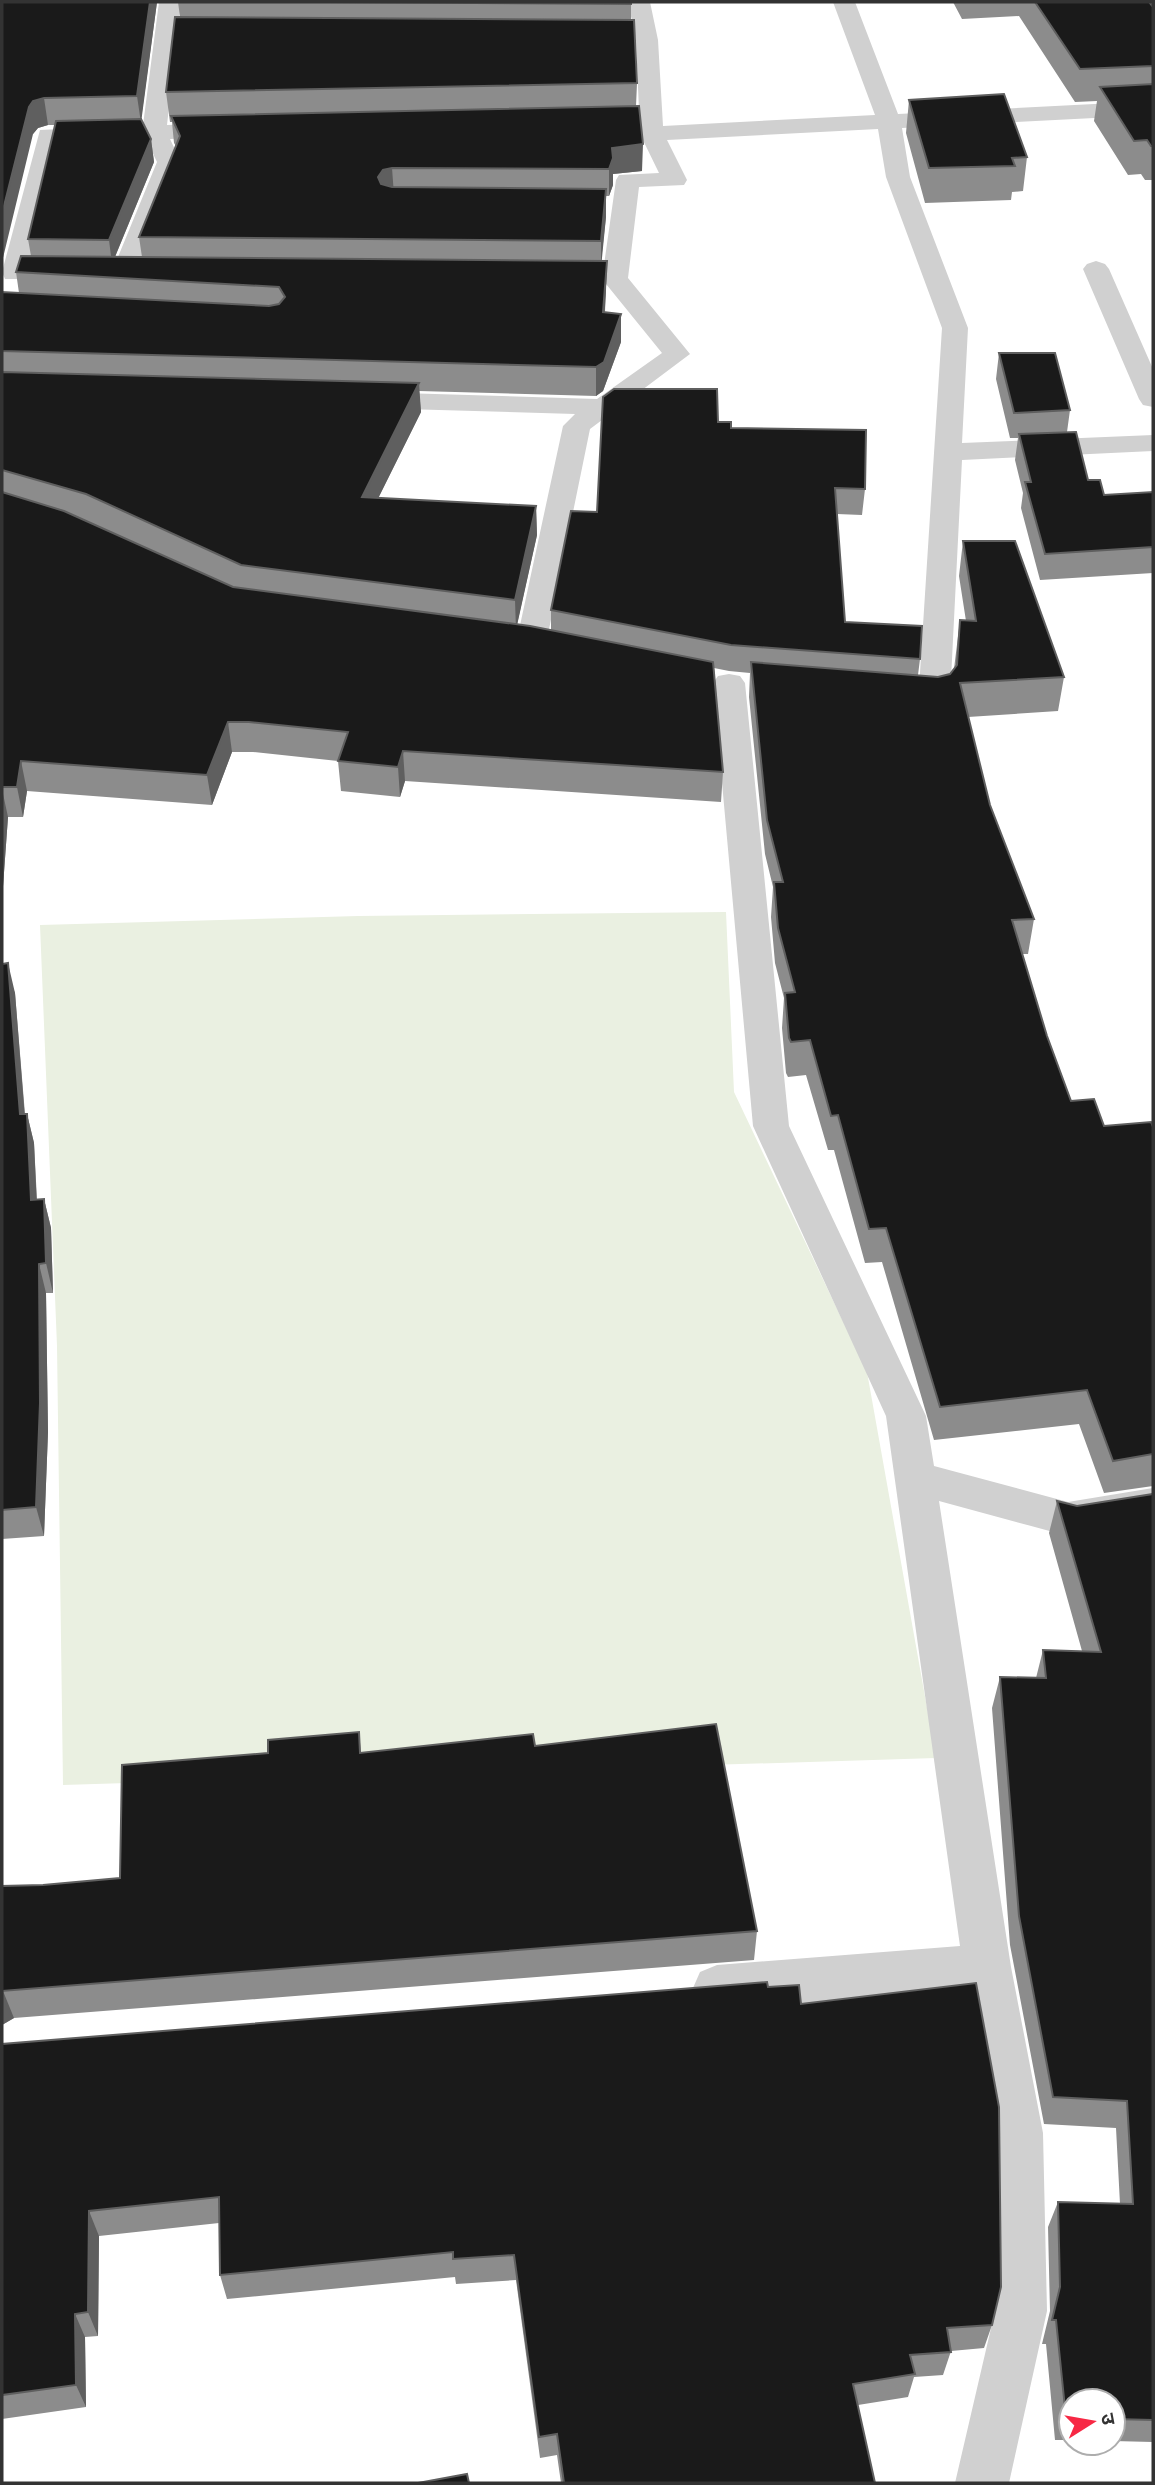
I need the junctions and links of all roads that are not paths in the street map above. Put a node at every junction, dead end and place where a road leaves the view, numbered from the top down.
1 (170, 2) edge
2 (639, 2) edge
3 (844, 2) edge
4 (165, 37) junction
5 (249, 38) edge
6 (620, 40) edge
7 (647, 40) junction
8 (1153, 108) edge
9 (889, 121) junction
10 (624, 123) edge
11 (652, 128) junction
12 (251, 129) edge
13 (154, 131) junction
14 (595, 207) edge
15 (622, 207) junction
16 (1096, 269) dead end
17 (97, 274) edge
18 (124, 274) junction
19 (44, 275) edge
20 (151, 275) edge
21 (588, 278) edge
22 (615, 279) junction
23 (1153, 399) edge
24 (344, 400) edge
25 (604, 407) junction
26 (1153, 443) edge
27 (948, 452) junction
28 (531, 644) edge
29 (730, 681) dead end
30 (880, 694) edge
31 (915, 1478) junction
32 (1153, 1505) edge
33 (987, 1967) junction
34 (667, 1992) edge
35 (982, 2483) edge

1 - 4 street
2 - 7 street
3 - 9 street
4 - 5 street
4 - 13 street
6 - 7 street
7 - 11 street
8 - 9 street
9 - 11 street
9 - 27 street
10 - 11 street
11 - 15 street
12 - 13 street
13 - 18 street
13 - 19 street
14 - 15 street
15 - 22 street
16 - 23 street
17 - 18 street
18 - 20 street
21 - 22 street
22 - 25 street
24 - 25 street
25 - 28 street
26 - 27 street
27 - 30 street
29 - 31 street
31 - 32 street
31 - 33 street
33 - 34 street
33 - 35 street

